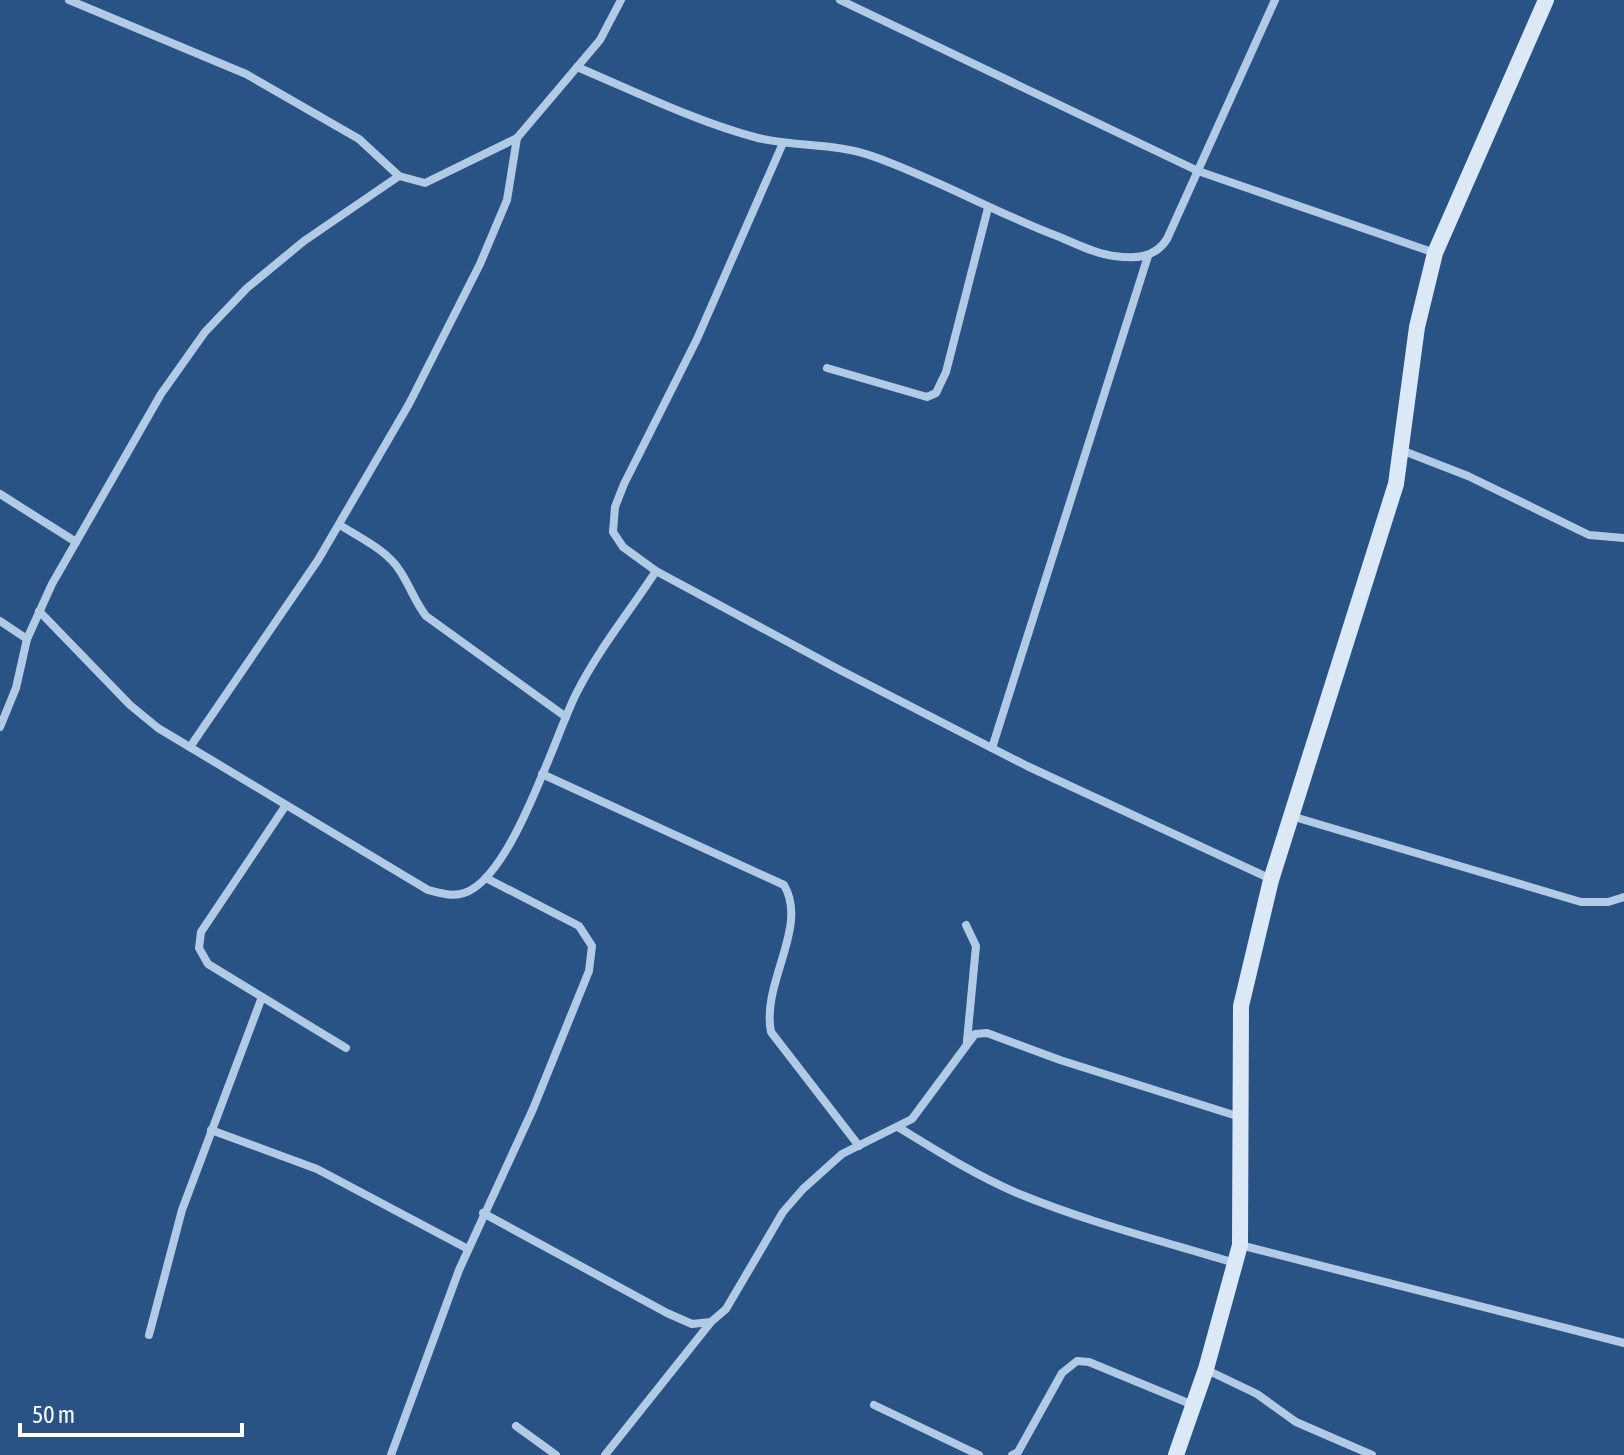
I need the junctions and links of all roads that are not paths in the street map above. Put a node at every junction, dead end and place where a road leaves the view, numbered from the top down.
1 (69, 0) edge
2 (621, 0) edge
3 (840, 0) edge
4 (1275, 0) edge
5 (1546, 0) edge
6 (577, 67) junction
7 (517, 138) junction
8 (783, 143) junction
9 (1198, 171) junction
10 (399, 176) junction
11 (988, 208) junction
12 (1435, 253) junction
13 (1148, 256) junction
14 (827, 368) dead end
15 (1401, 450) junction
16 (0, 494) edge
17 (340, 525) junction
18 (1624, 538) edge
19 (76, 542) junction
20 (656, 571) junction
21 (39, 611) junction
22 (0, 621) edge
23 (27, 639) junction
24 (566, 717) junction
25 (0, 727) edge
26 (190, 747) junction
27 (992, 748) junction
28 (542, 774) junction
29 (286, 805) junction
30 (1291, 816) junction
31 (486, 878) junction
32 (1271, 880) junction
33 (1624, 897) edge
34 (966, 925) dead end
35 (262, 997) junction
36 (967, 1042) junction
37 (346, 1048) dead end
38 (1241, 1117) junction
39 (898, 1127) junction
40 (211, 1130) junction
41 (859, 1146) junction
42 (483, 1213) junction
43 (1240, 1245) junction
44 (468, 1249) junction
45 (1235, 1263) junction
46 (711, 1322) junction
47 (149, 1335) dead end
48 (1624, 1343) edge
49 (1206, 1369) junction
50 (874, 1405) dead end
51 (1193, 1405) junction
52 (516, 1426) dead end
53 (391, 1455) edge
54 (556, 1455) edge
55 (605, 1455) edge
56 (979, 1455) edge
57 (1012, 1455) edge
58 (1176, 1455) edge
59 (1372, 1455) edge

1 - 10 street
2 - 6 street
3 - 9 street
4 - 9 street
5 - 12 street
6 - 7 street
6 - 8 street
7 - 10 street
7 - 17 street
8 - 11 street
8 - 20 street
9 - 12 street
9 - 13 street
10 - 19 street
11 - 13 street
11 - 14 street
12 - 15 street
13 - 27 street
15 - 18 street
15 - 30 street
16 - 19 street
17 - 24 street
17 - 26 street
19 - 21 street
20 - 24 street
20 - 27 street
21 - 23 street
21 - 26 street
22 - 23 street
23 - 25 street
24 - 28 street
26 - 29 street
27 - 32 street
28 - 31 street
28 - 41 street
29 - 31 street
29 - 35 street
30 - 32 street
30 - 33 street
31 - 42 street
32 - 38 street
34 - 36 street
35 - 37 street
35 - 40 street
36 - 38 street
36 - 39 street
38 - 43 street
39 - 41 street
39 - 45 street
40 - 44 street
40 - 47 street
41 - 46 street
42 - 44 street
42 - 46 street
43 - 45 street
43 - 48 street
44 - 53 street
45 - 49 street
46 - 55 street
49 - 51 street
49 - 59 street
50 - 56 street
51 - 57 street
51 - 58 street
52 - 54 street

